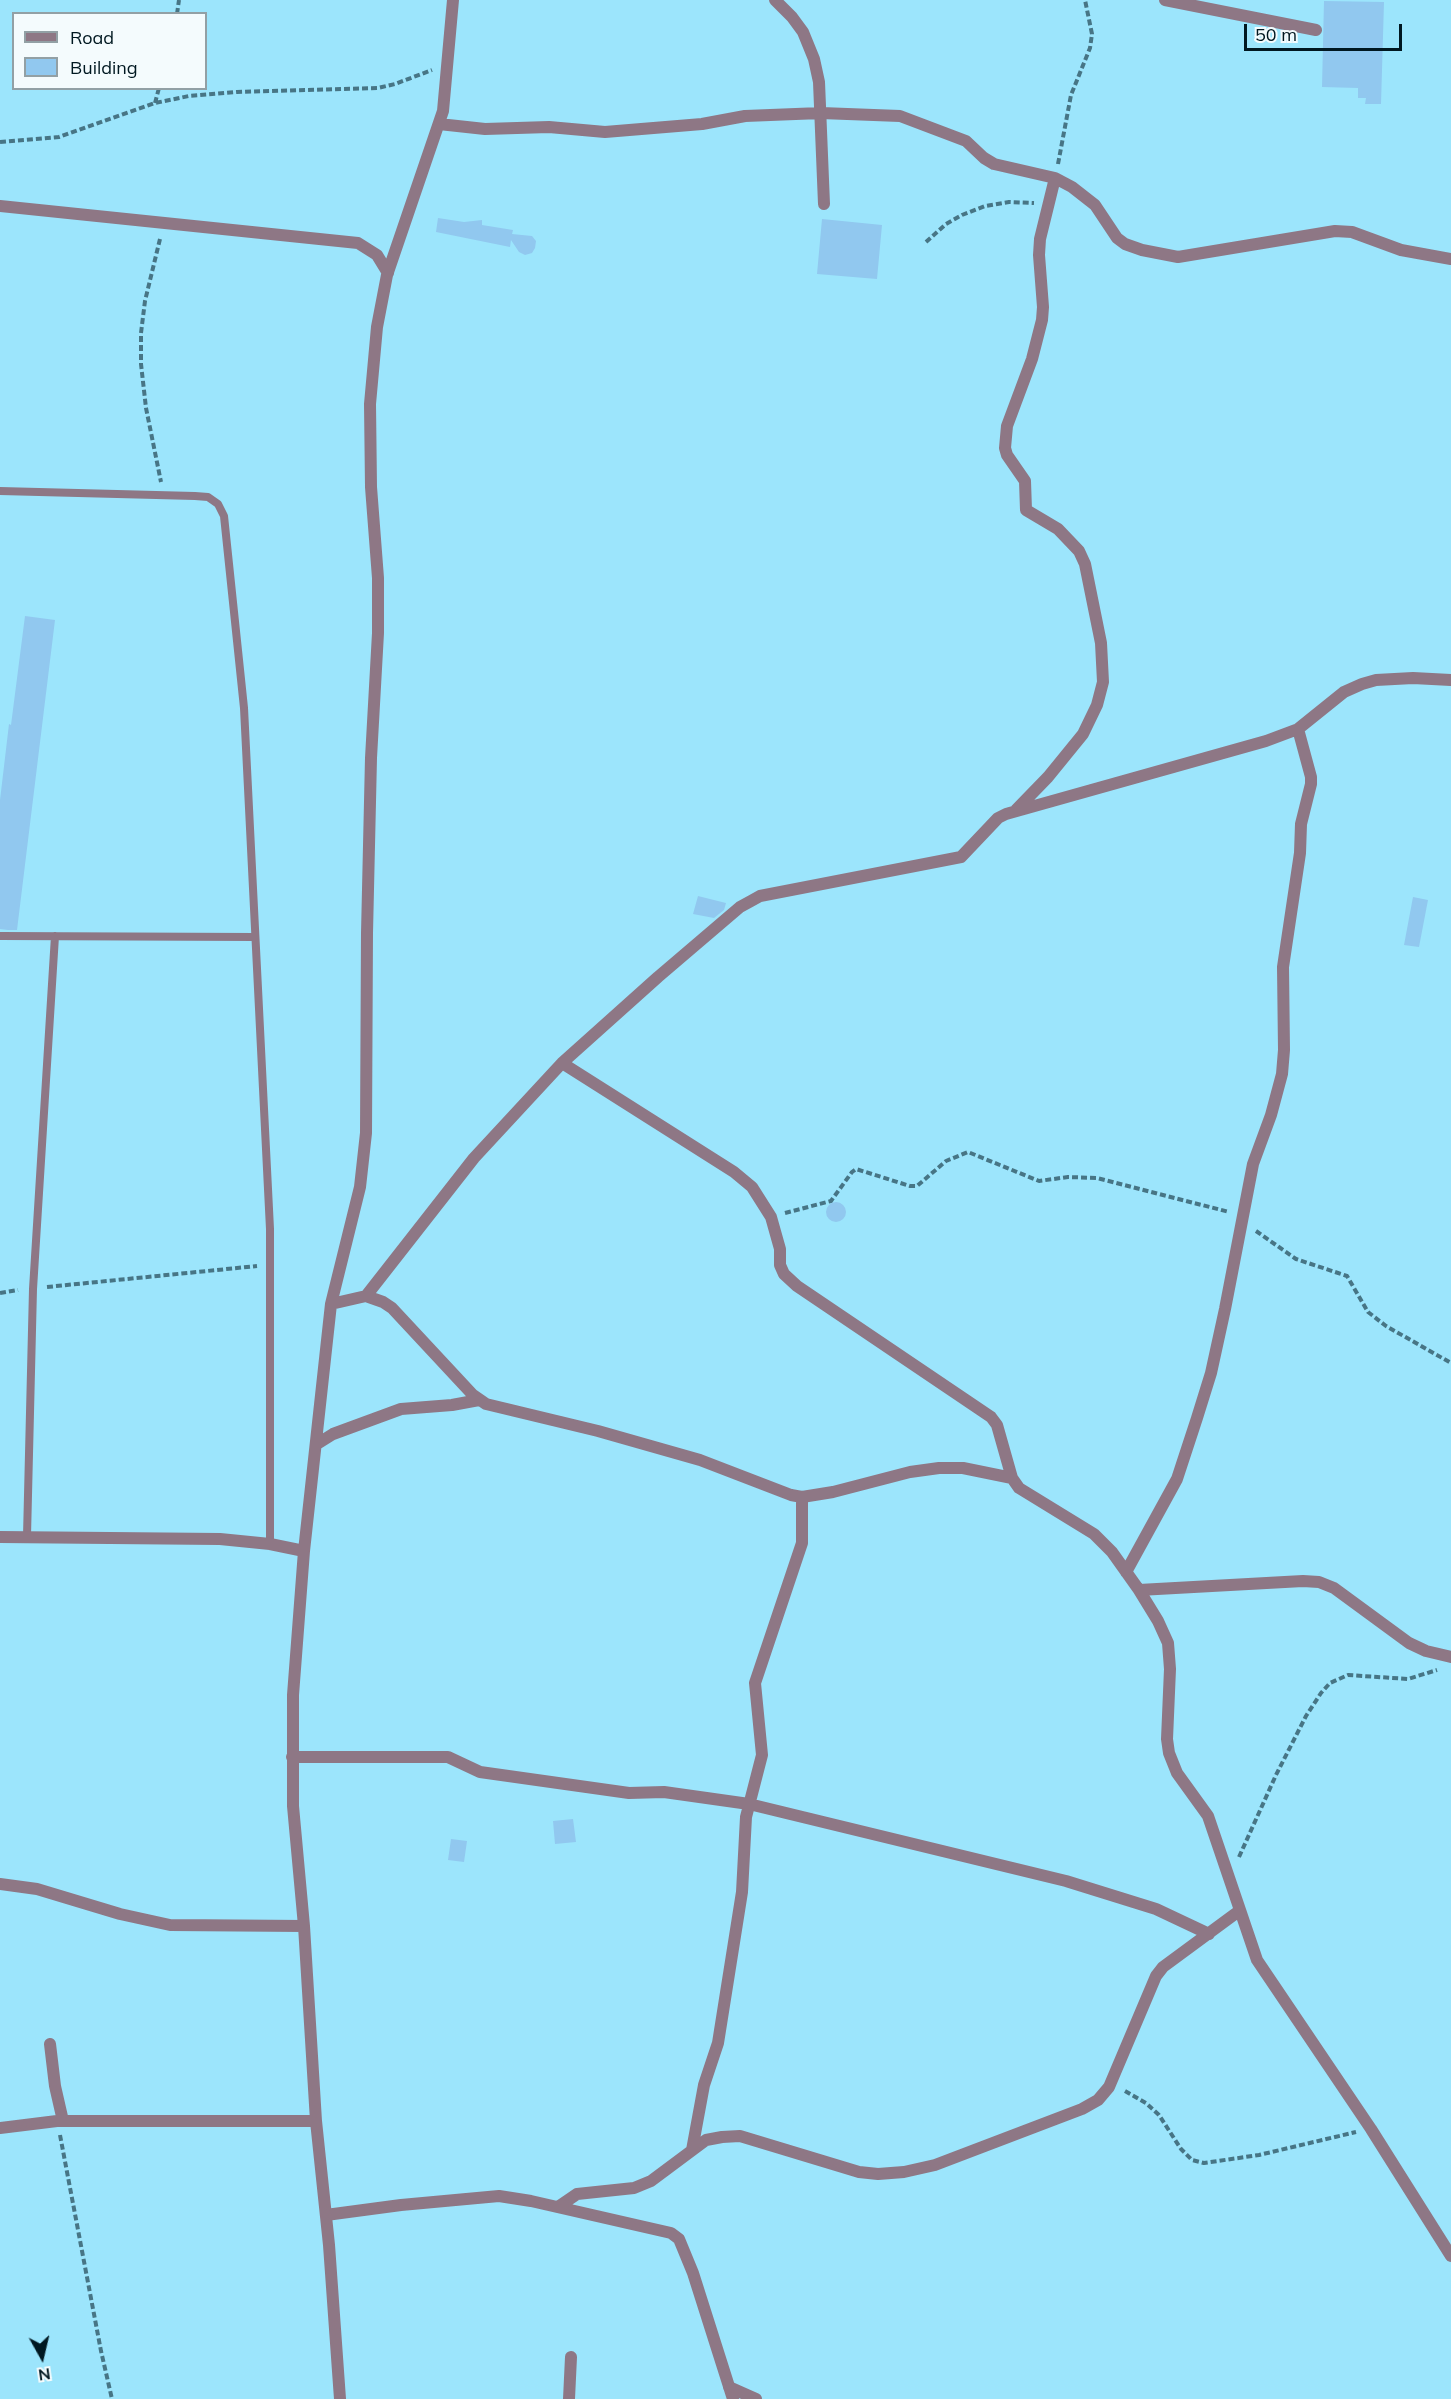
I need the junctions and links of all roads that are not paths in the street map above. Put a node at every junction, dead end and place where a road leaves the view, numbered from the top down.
1 (453, 0) edge
2 (775, 0) edge
3 (1165, 0) edge
4 (1316, 30) dead end
5 (821, 113) junction
6 (439, 124) junction
7 (1055, 178) junction
8 (824, 204) dead end
9 (0, 206) edge
10 (1451, 259) edge
11 (388, 273) junction
12 (0, 491) edge
13 (1451, 680) edge
14 (1298, 729) junction
15 (1015, 810) junction
16 (0, 936) edge
17 (55, 936) junction
18 (255, 937) junction
19 (562, 1063) junction
20 (366, 1296) junction
21 (331, 1304) junction
22 (479, 1400) junction
23 (317, 1444) junction
24 (1012, 1478) junction
25 (802, 1497) junction
26 (27, 1536) junction
27 (0, 1537) edge
28 (270, 1544) junction
29 (304, 1551) junction
30 (1126, 1572) junction
31 (1139, 1590) junction
32 (1451, 1657) edge
33 (292, 1757) junction
34 (749, 1804) junction
35 (0, 1884) edge
36 (1239, 1911) junction
37 (304, 1926) junction
38 (1209, 1934) junction
39 (50, 2044) dead end
40 (60, 2121) junction
41 (316, 2121) junction
42 (0, 2128) edge
43 (692, 2150) junction
44 (558, 2207) junction
45 (326, 2215) junction
46 (1451, 2256) edge
47 (571, 2357) dead end
48 (731, 2393) edge
49 (340, 2399) edge
50 (569, 2399) edge
51 (756, 2399) edge

1 - 6 street
2 - 5 street
3 - 4 street
5 - 6 street
5 - 7 street
5 - 8 street
6 - 11 street
7 - 10 street
7 - 15 street
9 - 11 street
11 - 21 street
12 - 18 lane
13 - 14 street
14 - 15 street
14 - 30 street
15 - 19 street
16 - 17 lane
17 - 18 lane
17 - 26 lane
18 - 28 lane
19 - 20 street
19 - 24 street
20 - 21 street
20 - 22 street
21 - 23 street
22 - 23 street
22 - 25 street
23 - 29 street
24 - 25 street
24 - 30 street
25 - 34 street
26 - 27 street
26 - 28 street
28 - 29 street
29 - 33 street
30 - 31 street
31 - 32 street
31 - 36 street
33 - 34 street
33 - 37 street
34 - 38 street
34 - 43 street
35 - 37 street
36 - 38 street
36 - 46 street
37 - 41 street
38 - 43 street
39 - 40 street
40 - 41 street
40 - 42 street
41 - 45 street
43 - 44 street
44 - 45 street
44 - 48 street
45 - 49 street
47 - 50 street
48 - 51 street

